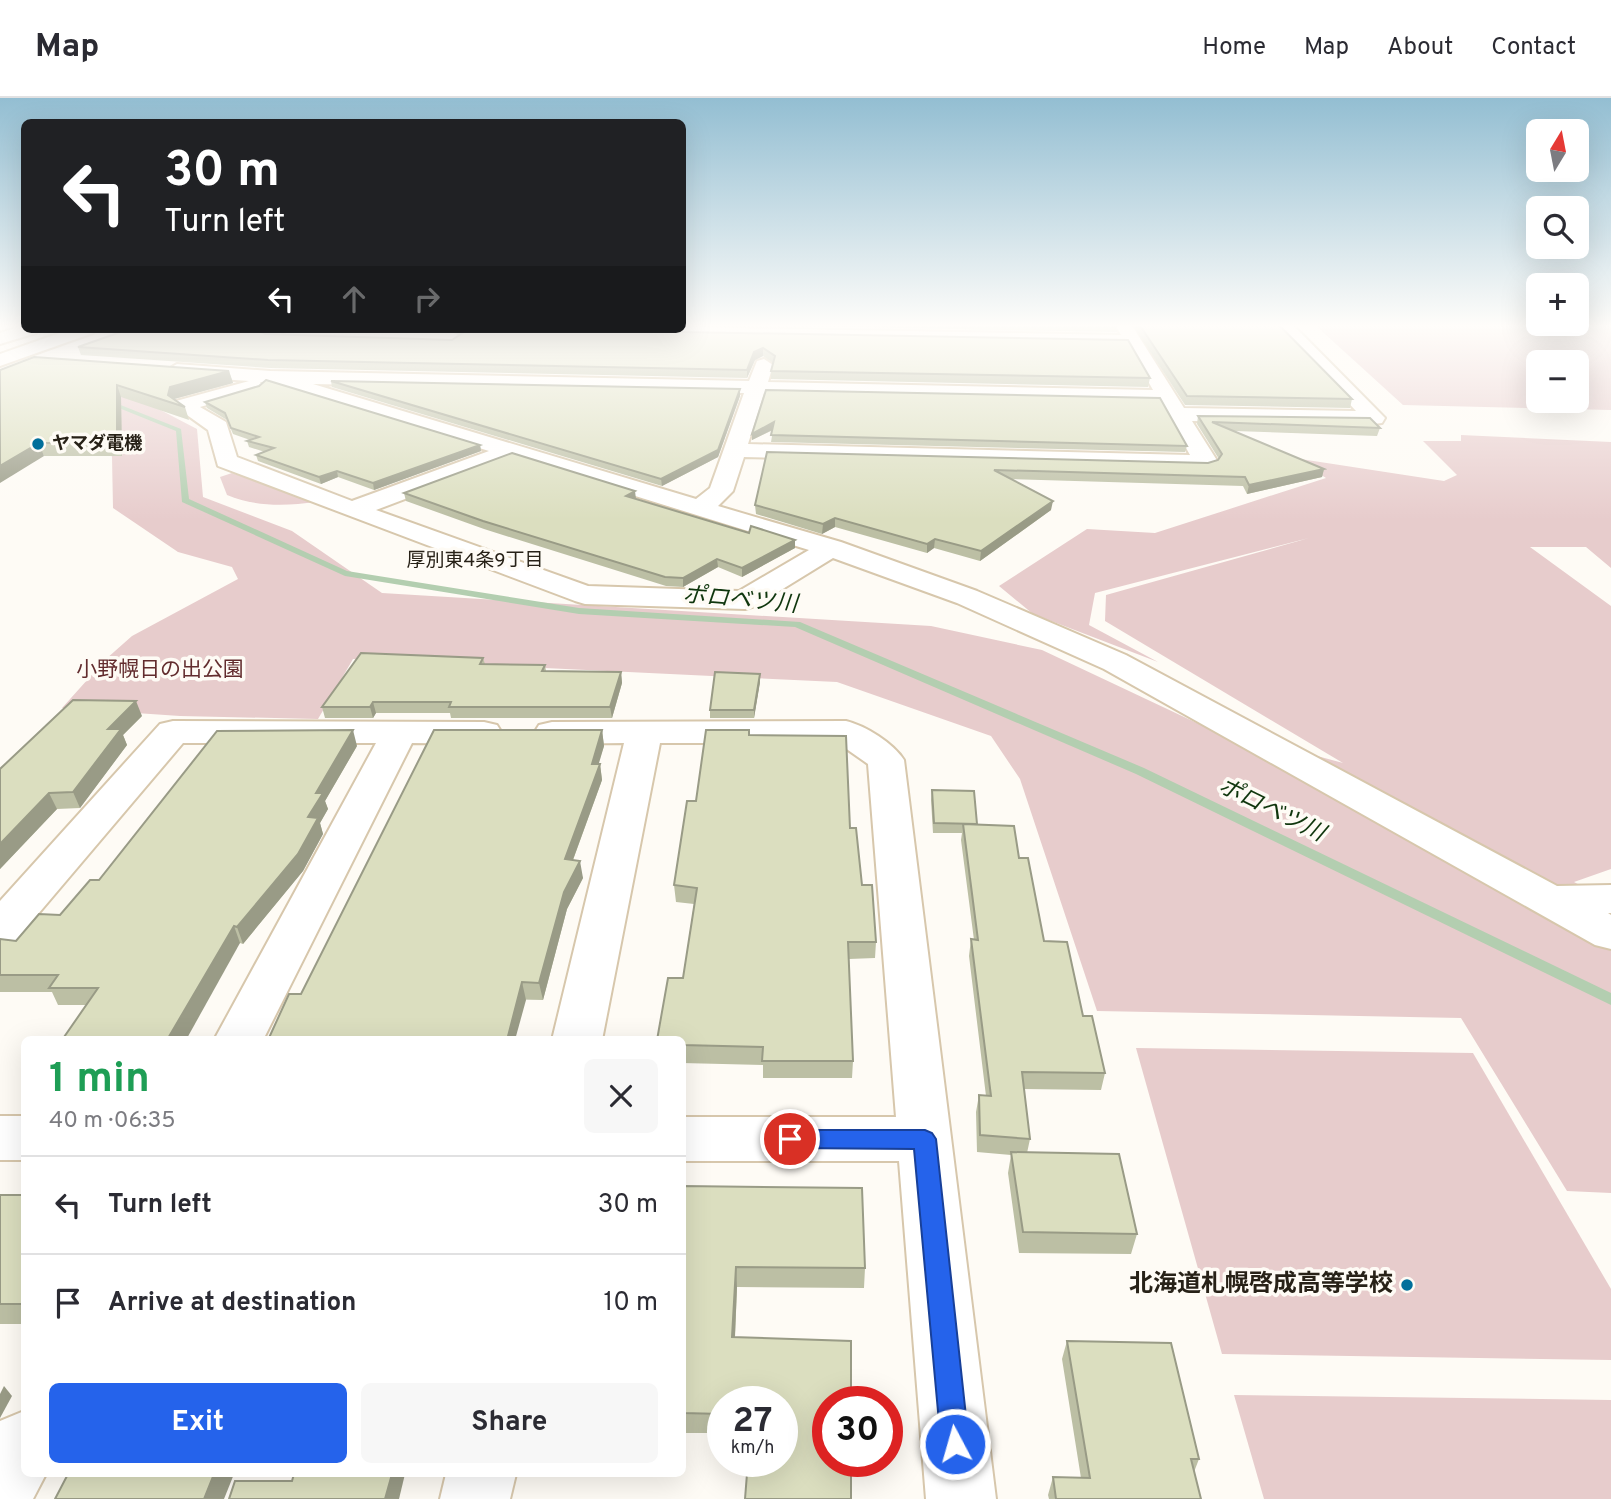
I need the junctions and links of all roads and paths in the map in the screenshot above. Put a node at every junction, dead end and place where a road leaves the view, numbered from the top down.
1 (236, 389) edge
2 (311, 389) edge
3 (757, 389) edge
4 (791, 389) edge
5 (1164, 389) edge
6 (1346, 389) edge
7 (1174, 405) junction
8 (735, 450) junction
9 (511, 451) junction
10 (701, 507) junction
11 (352, 510) junction
12 (831, 548) junction
13 (399, 733) junction
14 (644, 734) junction
15 (1611, 899) edge
16 (1550, 901) junction
17 (0, 929) edge
18 (1611, 934) edge
19 (240, 1036) edge
20 (578, 1036) edge
21 (0, 1138) edge
22 (21, 1138) edge
23 (686, 1139) edge
24 (925, 1139) junction
25 (21, 1452) edge
26 (480, 1477) edge
27 (0, 1492) edge
28 (475, 1499) edge
29 (961, 1499) edge

1 - 11 main road
2 - 9 main road
3 - 8 main road
4 - 7 main road
5 - 7 main road
6 - 7 main road
7 - 8 main road
8 - 10 main road
9 - 10 main road
9 - 11 main road
10 - 12 main road
11 - 12 main road
12 - 16 main road
13 - 14 main road
13 - 17 main road
13 - 19 main road
14 - 20 main road
14 - 24 main road
15 - 16 main road
16 - 18 main road
21 - 22 main road
23 - 24 main road
24 - 29 main road
25 - 27 main road
26 - 28 main road

